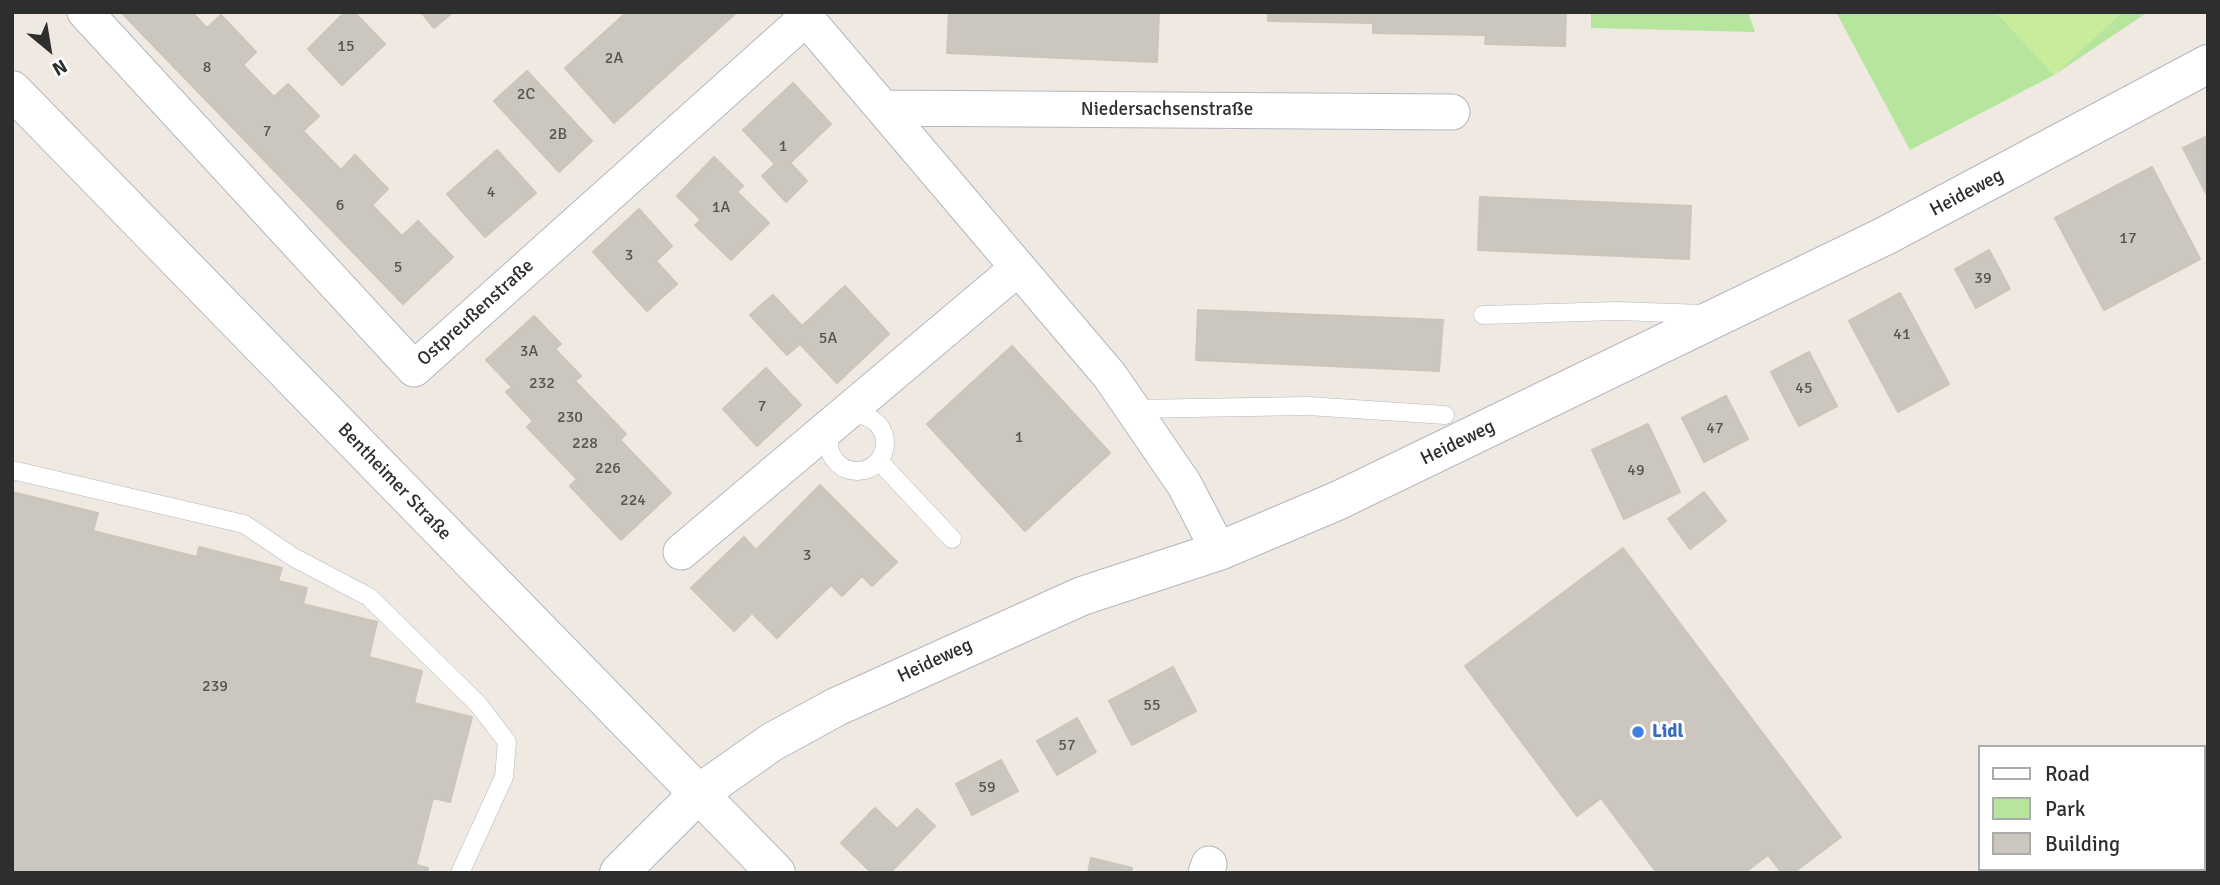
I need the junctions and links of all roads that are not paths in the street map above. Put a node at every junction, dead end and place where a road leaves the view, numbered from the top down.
1 (85, 12) edge
2 (803, 15) edge
3 (2208, 64) edge
4 (12, 90) edge
5 (883, 108) junction
6 (1452, 112) dead end
7 (1018, 268) junction
8 (1725, 314) junction
9 (1483, 315) dead end
10 (1134, 409) junction
11 (1445, 415) dead end
12 (838, 423) junction
13 (879, 461) junction
14 (12, 470) edge
15 (952, 540) dead end
16 (1219, 551) junction
17 (681, 552) dead end
18 (698, 794) junction
19 (460, 873) edge
20 (619, 873) edge
21 (776, 873) edge

1 - 2 street, Ostpreußenstraße
2 - 5 street
3 - 8 street, Heideweg
4 - 18 street, Bentheimer Straße
5 - 6 street, Niedersachsenstraße
5 - 7 street
7 - 10 street
7 - 12 street
8 - 9 lane
8 - 16 street, Heideweg
10 - 11 lane
10 - 16 street
12 - 13 lane
12 - 13 lane
12 - 17 street
13 - 15 lane
14 - 19 lane
16 - 18 street, Heideweg
18 - 20 street, Heideweg
18 - 21 street, Bentheimer Straße

